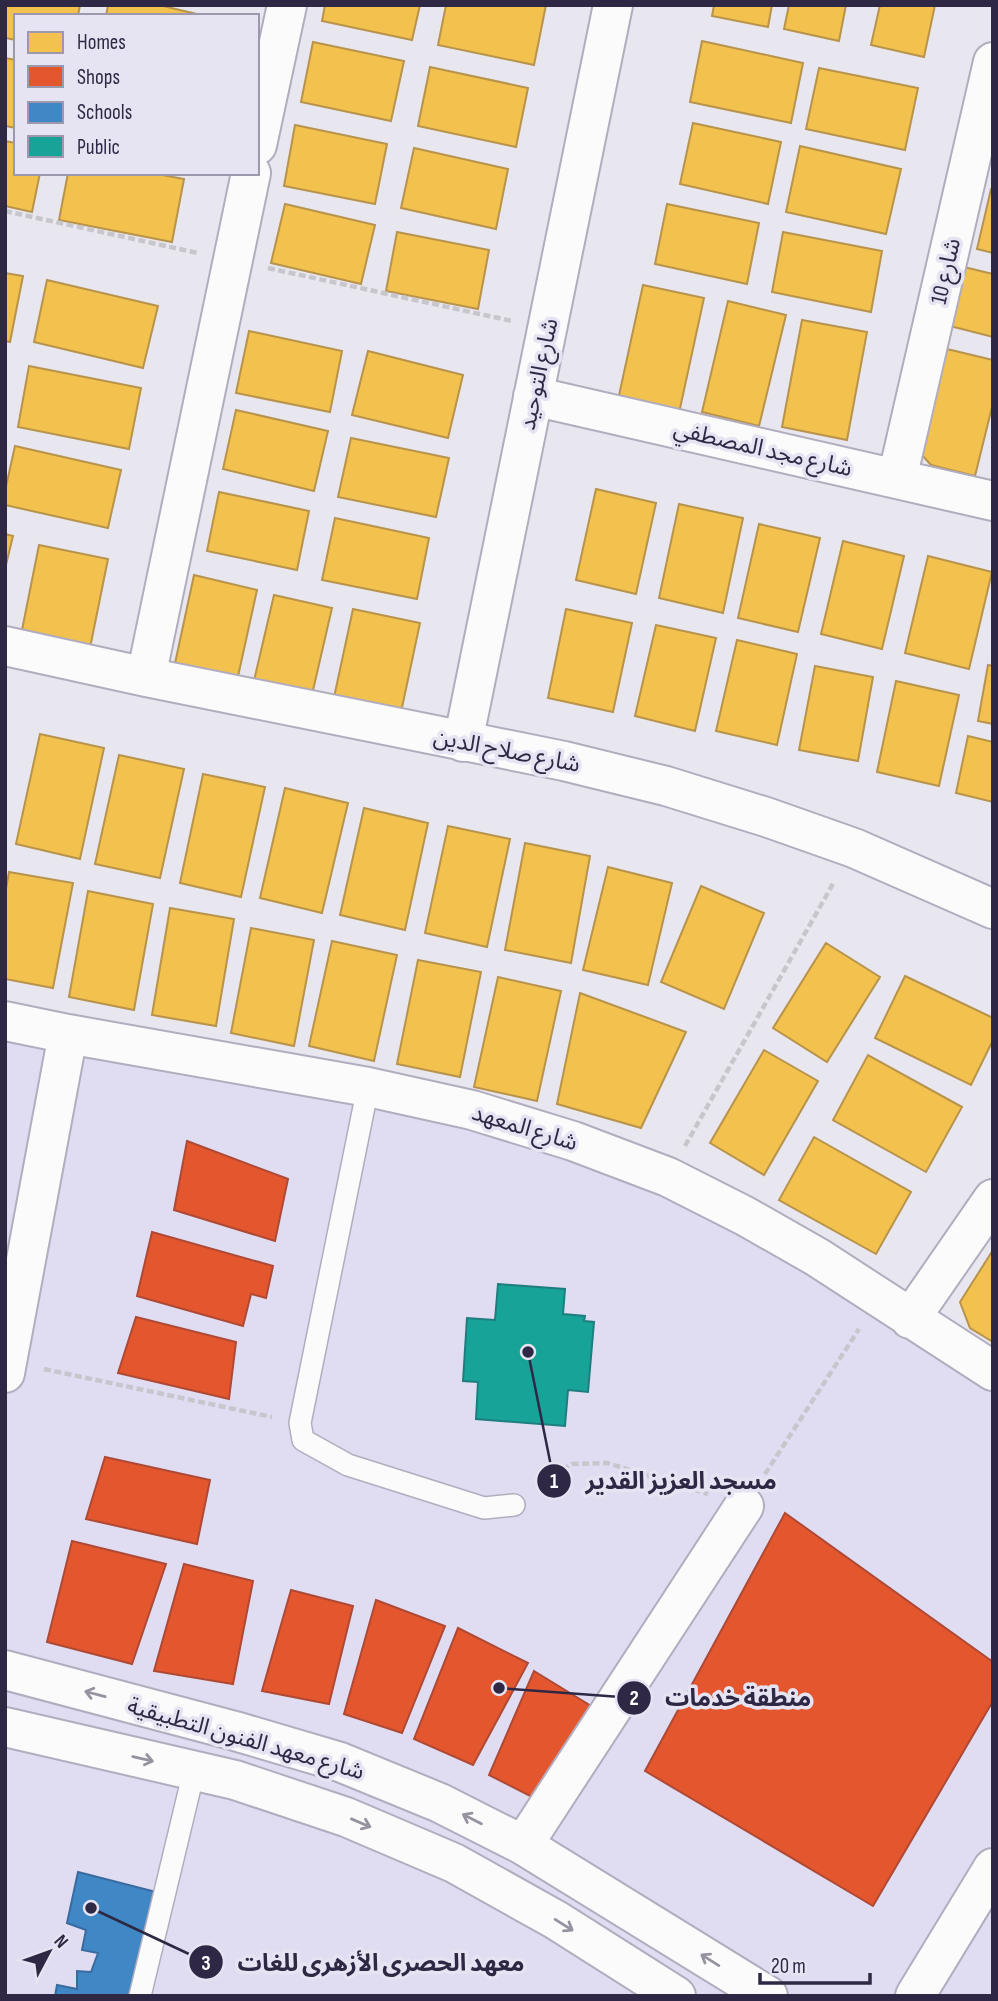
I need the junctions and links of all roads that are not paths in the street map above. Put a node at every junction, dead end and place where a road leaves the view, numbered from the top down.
1 (287, 5) edge
2 (612, 5) edge
3 (993, 62) edge
4 (259, 136) edge
5 (251, 175) edge
6 (533, 396) junction
7 (897, 479) junction
8 (993, 500) edge
9 (5, 646) edge
10 (146, 677) junction
11 (463, 742) junction
12 (993, 909) edge
13 (5, 1021) edge
14 (68, 1034) junction
15 (368, 1087) junction
16 (993, 1199) edge
17 (910, 1319) junction
18 (6, 1367) edge
19 (993, 1371) edge
20 (514, 1505) dead end
21 (744, 1506) road end
22 (5, 1671) edge
23 (5, 1727) edge
24 (194, 1771) junction
25 (523, 1845) junction
26 (993, 1868) edge
27 (140, 1996) edge
28 (676, 1996) edge
29 (768, 1996) edge
30 (915, 1996) edge

1 - 4 street
2 - 6 street, شارع التوحيد
3 - 7 street, شارع 10
5 - 10 street
6 - 7 street, شارع مجد المصطفي
6 - 11 street, شارع التوحيد
7 - 8 street, شارع مجد المصطفي
9 - 10 street, شارع صلاح الدين
10 - 11 street, شارع صلاح الدين
11 - 12 street, شارع صلاح الدين
13 - 14 street, شارع المعهد
14 - 15 street, شارع المعهد
14 - 18 street
15 - 17 street, شارع المعهد
15 - 20 lane
16 - 17 street
17 - 19 street, شارع المعهد
21 - 25 street
25 -> 22 street, شارع معهد الفنون التطبيقية
23 -> 24 street, شارع معهد الفنون التطبيقية
24 - 27 lane
24 -> 28 street, شارع معهد الفنون التطبيقية
29 -> 25 street, شارع معهد الفنون التطبيقية
26 - 30 street

